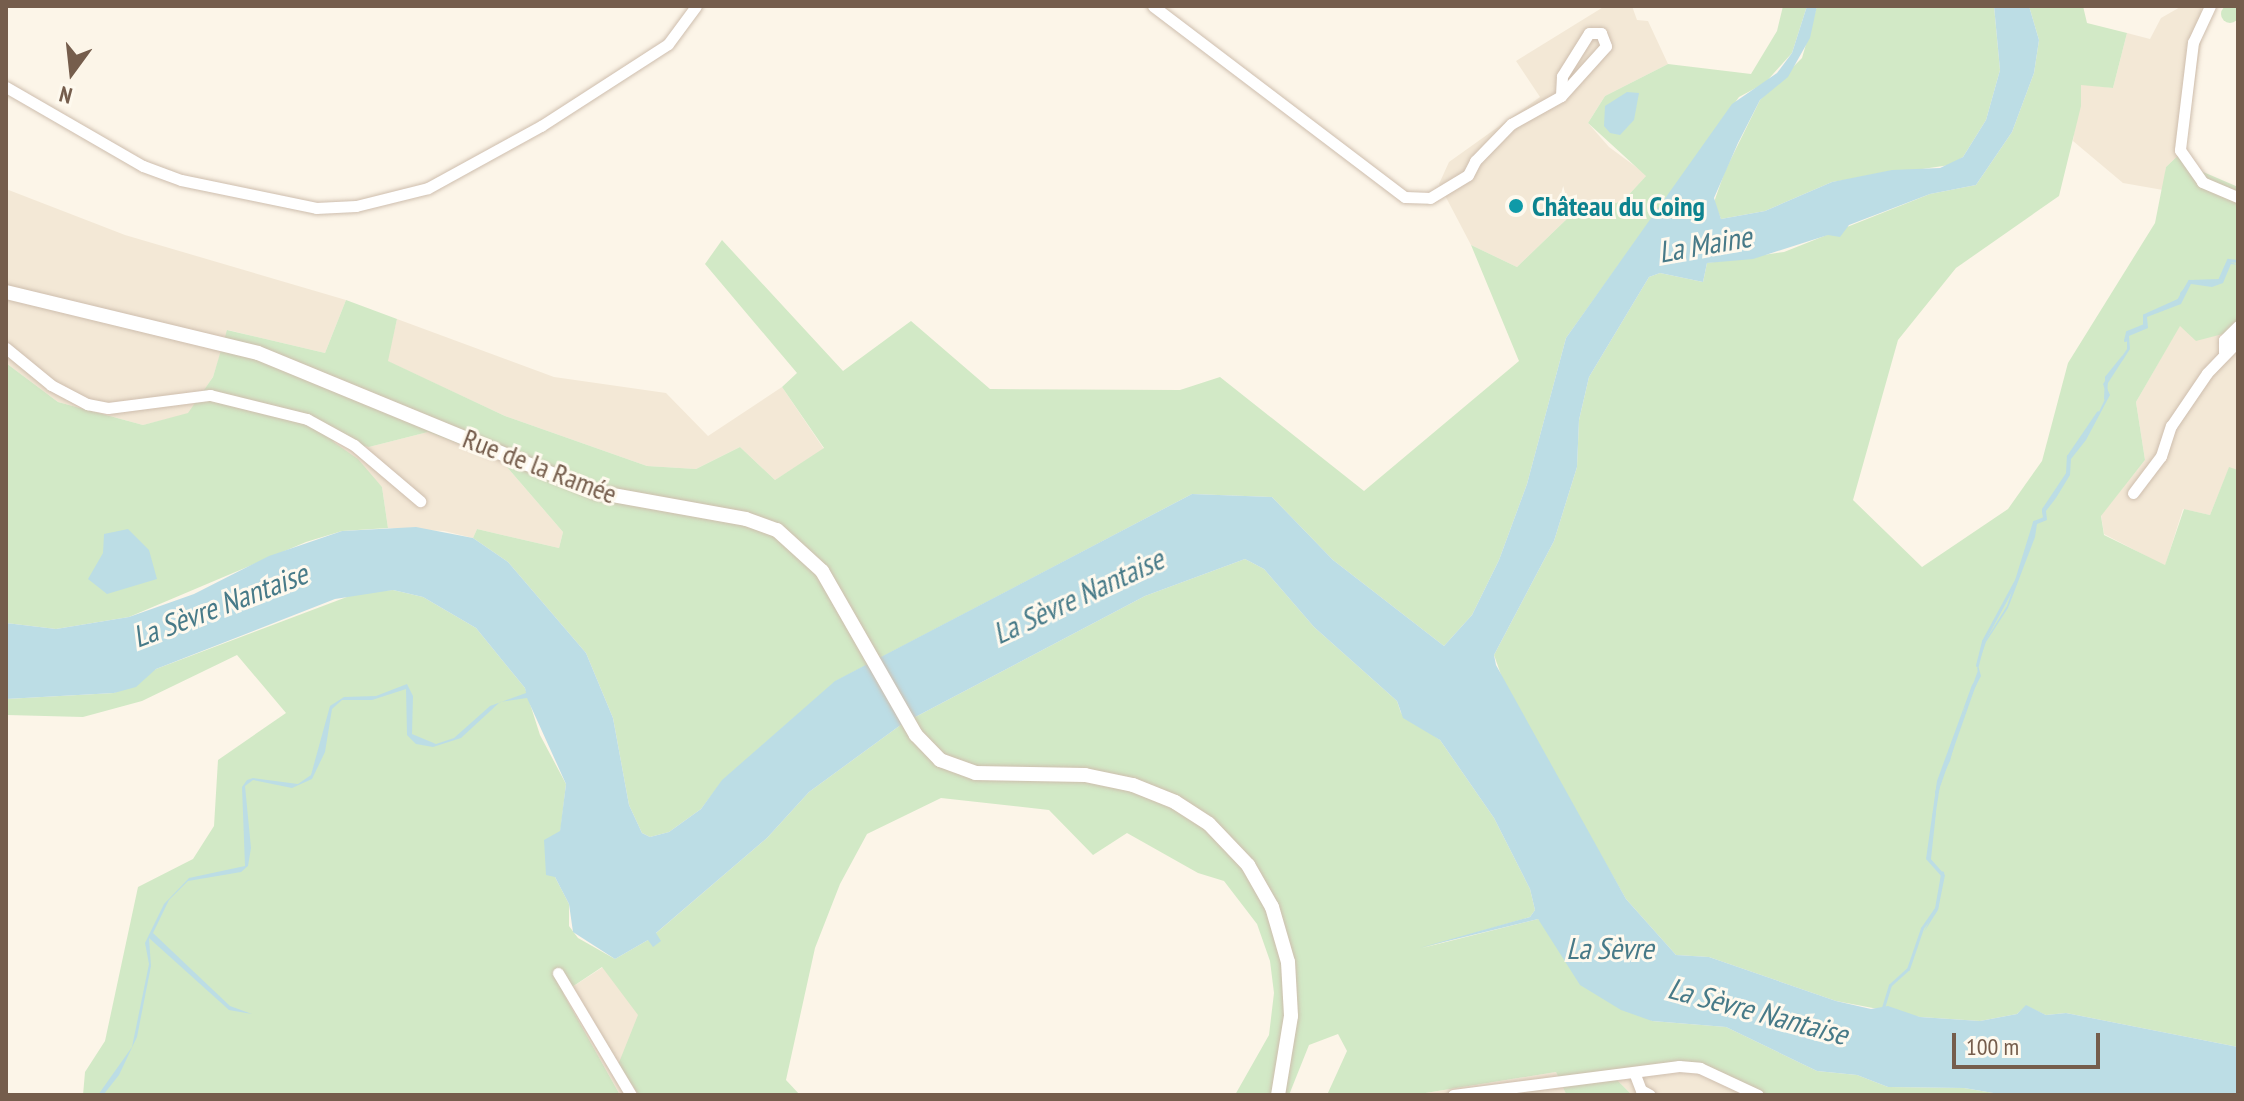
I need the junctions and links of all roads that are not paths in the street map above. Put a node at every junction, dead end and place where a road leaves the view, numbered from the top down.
1 (696, 6) edge
2 (1153, 6) edge
3 (2210, 6) edge
4 (8, 89) edge
5 (1561, 96) junction
6 (2238, 197) edge
7 (6, 292) edge
8 (2238, 326) edge
9 (2238, 341) edge
10 (6, 348) edge
11 (2224, 352) junction
12 (2133, 493) dead end
13 (420, 501) dead end
14 (558, 973) dead end
15 (1634, 1072) junction
16 (631, 1095) edge
17 (1278, 1095) edge
18 (1453, 1095) edge
19 (1650, 1095) edge
20 (1758, 1095) edge

1 - 4 street
2 - 5 street
3 - 6 street
5 - 5 street
7 - 17 main road, Rue de la Ramée
8 - 11 street
9 - 11 street
10 - 13 street
11 - 12 street
14 - 16 street
15 - 18 street
15 - 19 street
15 - 20 street

